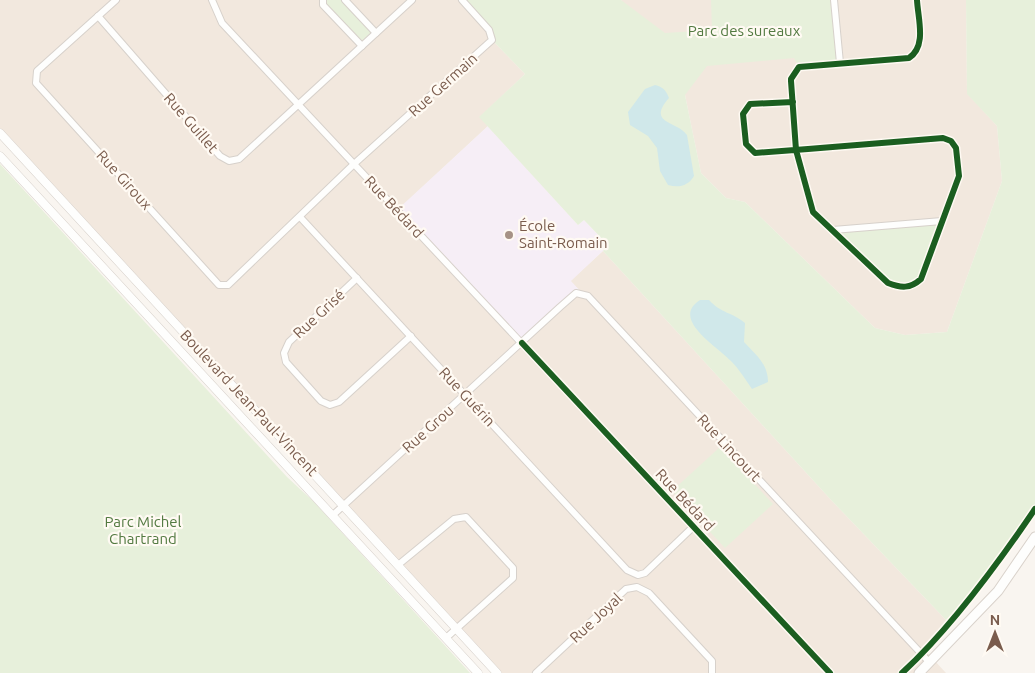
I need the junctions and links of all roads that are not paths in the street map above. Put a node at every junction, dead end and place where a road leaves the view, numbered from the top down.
1 (116, 0) edge
2 (212, 0) edge
3 (323, 0) edge
4 (345, 0) edge
5 (412, 0) edge
6 (462, 0) edge
7 (834, 0) edge
8 (917, 0) edge
9 (98, 16) junction
10 (376, 33) junction
11 (362, 46) junction
12 (840, 64) junction
13 (793, 102) junction
14 (298, 104) junction
15 (0, 132) edge
16 (796, 150) junction
17 (0, 156) edge
18 (354, 164) junction
19 (300, 216) junction
20 (942, 221) junction
21 (833, 230) junction
22 (357, 278) junction
23 (411, 336) junction
24 (522, 344) junction
25 (465, 395) junction
26 (344, 506) junction
27 (333, 515) junction
28 (693, 527) junction
29 (1035, 537) edge
30 (398, 565) junction
31 (457, 629) junction
32 (446, 638) junction
33 (930, 663) junction
34 (478, 673) edge
35 (497, 673) edge
36 (536, 673) edge
37 (712, 673) edge
38 (830, 673) edge
39 (919, 673) edge

1 - 9 street, Rue Giroux
2 - 14 street, Rue Bédard
3 - 11 street
4 - 10 street
5 - 10 street, Rue Guillet
6 - 18 street, Rue Germain
7 - 12 street
8 - 12 street
9 - 14 street, Rue Guillet
9 - 19 street, Rue Giroux
10 - 11 street, Rue Guillet
11 - 14 street, Rue Guillet
12 - 13 street
13 - 16 street
13 - 16 street
14 - 18 street, Rue Bédard
15 - 26 street, Boulevard Jean-Paul-Vincent
16 - 20 street
16 - 21 street
17 - 27 street, Boulevard Jean-Paul-Vincent
18 - 19 street
18 - 24 street, Rue Bédard
19 - 22 street, Rue Guérin
20 - 21 street
20 - 21 street
22 - 23 street, Rue Guérin
22 - 23 street, Rue Grisé
23 - 25 street, Rue Guérin
24 - 25 street, Rue Grou
24 - 28 street, Rue Bédard
24 - 33 street, Rue Lincourt
25 - 26 street, Rue Grou
25 - 28 street, Rue Guérin
26 - 27 street, Rue Grou
26 - 30 street, Boulevard Jean-Paul-Vincent
27 - 32 street, Boulevard Jean-Paul-Vincent
28 - 38 street, Rue Bédard
29 - 33 main road
30 - 31 street, Boulevard Jean-Paul-Vincent
30 - 31 street
31 - 32 street
31 - 35 street, Boulevard Jean-Paul-Vincent
32 - 34 street, Boulevard Jean-Paul-Vincent
33 - 39 main road
36 - 37 street, Rue Joyal

